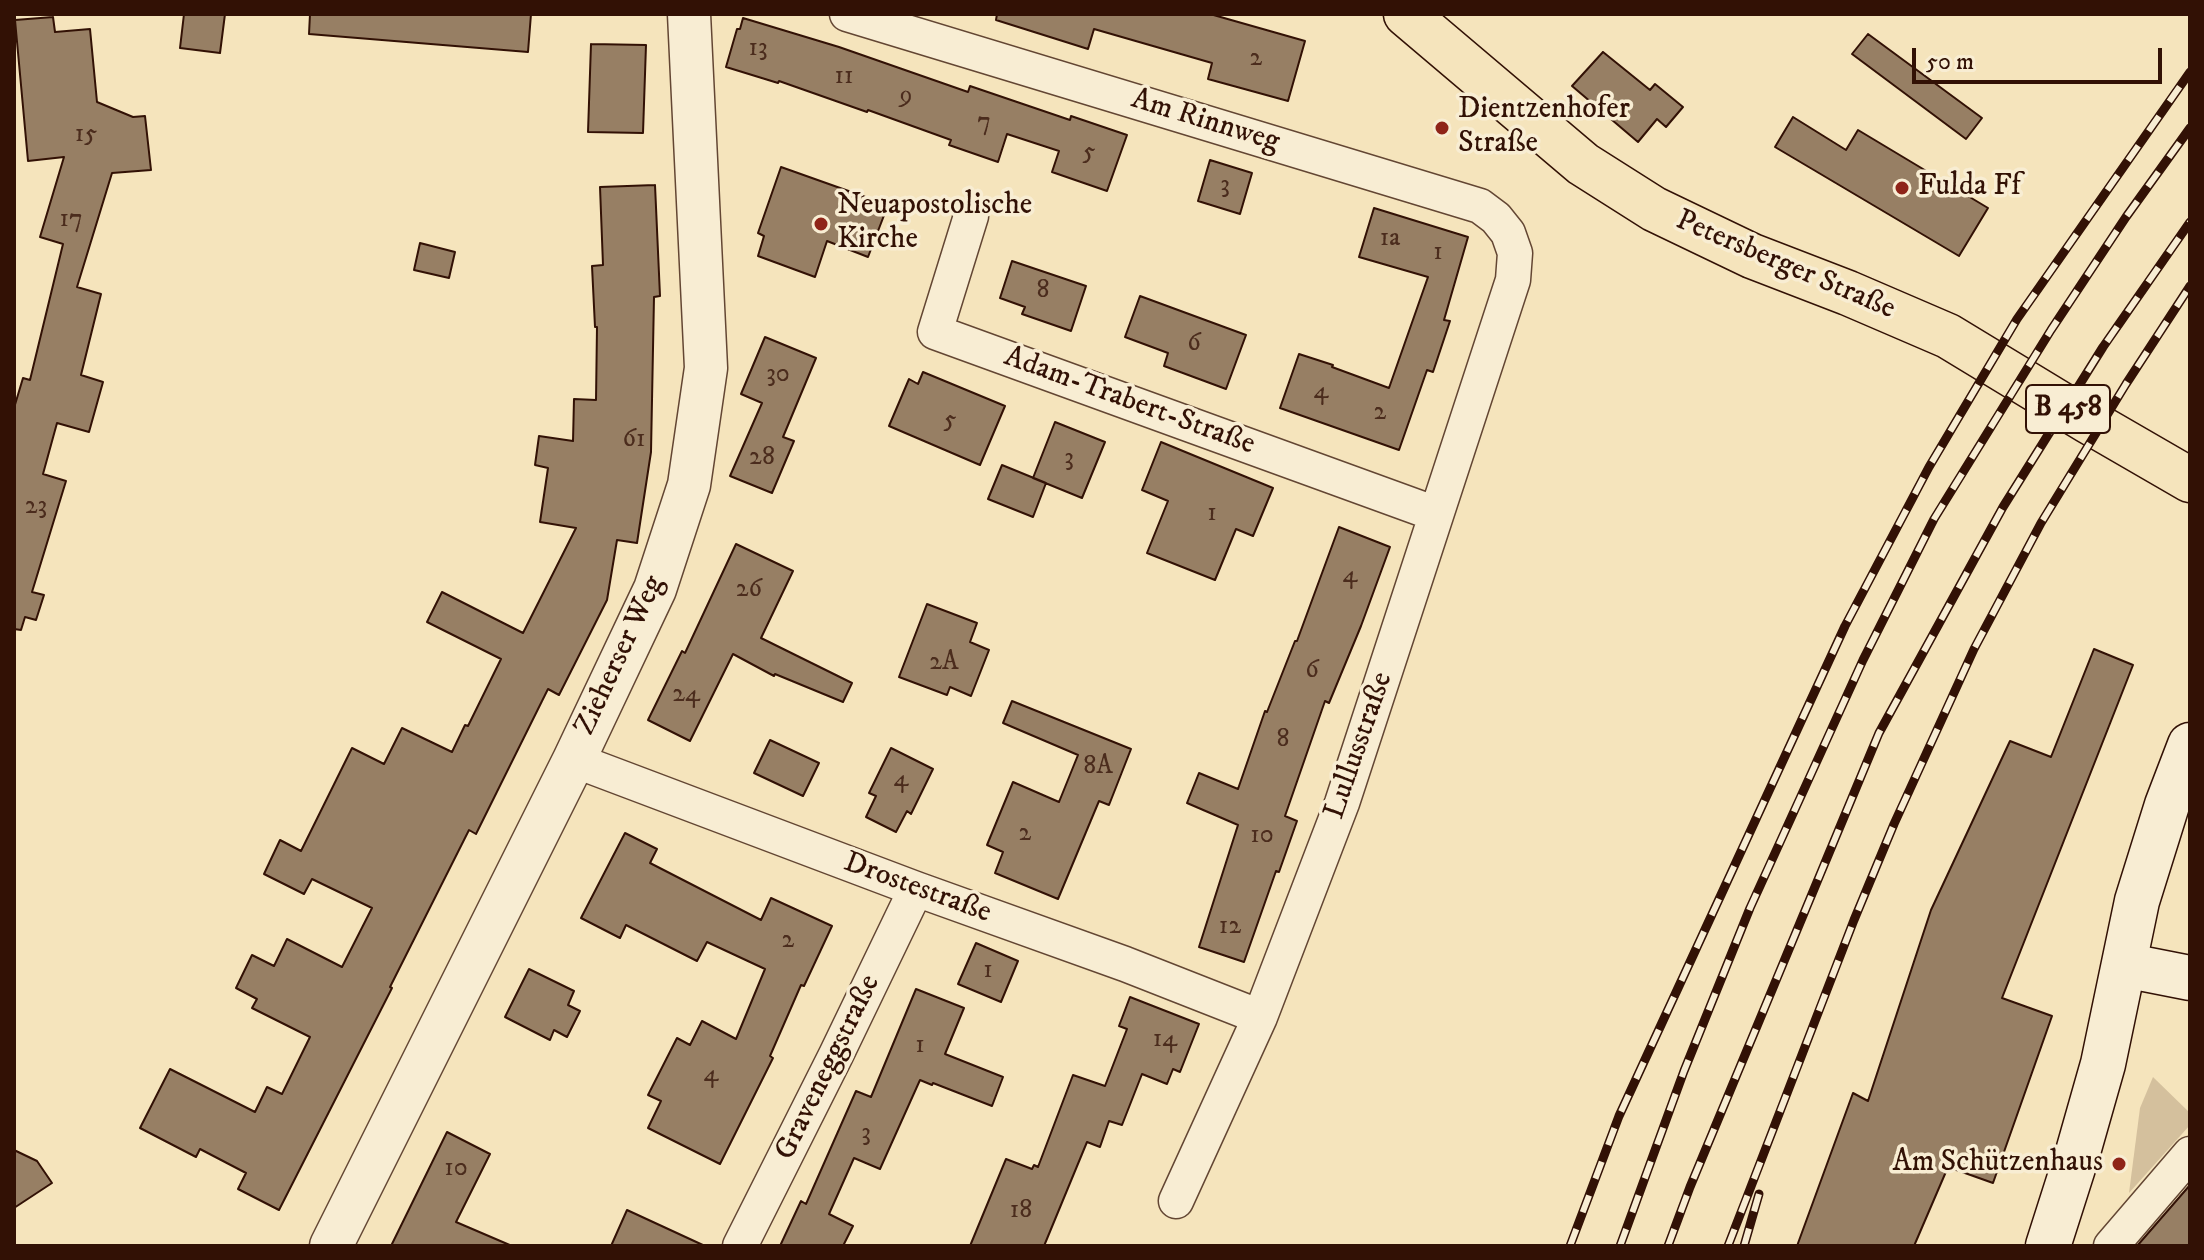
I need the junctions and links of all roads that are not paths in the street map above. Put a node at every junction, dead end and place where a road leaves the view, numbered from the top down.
1 (689, 14) edge
2 (847, 14) edge
3 (1410, 15) edge
4 (971, 216) dead end
5 (1513, 280) joint
6 (2190, 480) edge
7 (1436, 514) junction
8 (2190, 745) edge
9 (574, 760) junction
10 (916, 889) junction
11 (2124, 965) junction
12 (2190, 978) edge
13 (1260, 1017) junction
14 (2190, 1154) edge
15 (1176, 1201) dead end
16 (331, 1246) edge
17 (740, 1246) edge
18 (2048, 1246) edge
19 (2111, 1246) edge

1 - 9 street, Zieherser Weg
2 - 5 street, Am Rinnweg
3 - 6 main road, Petersberger Straße / B 458
4 - 7 street, Adam-Trabert-Straße
5 - 7 street, Lullusstraße
7 - 13 street, Lullusstraße
8 - 11 main road
9 - 10 street, Drostestraße
9 - 16 street, Zieherser Weg
10 - 13 street, Drostestraße
10 - 17 street, Graveneggstraße
11 - 12 main road
11 - 18 main road
13 - 15 street, Lullusstraße
14 - 19 street

